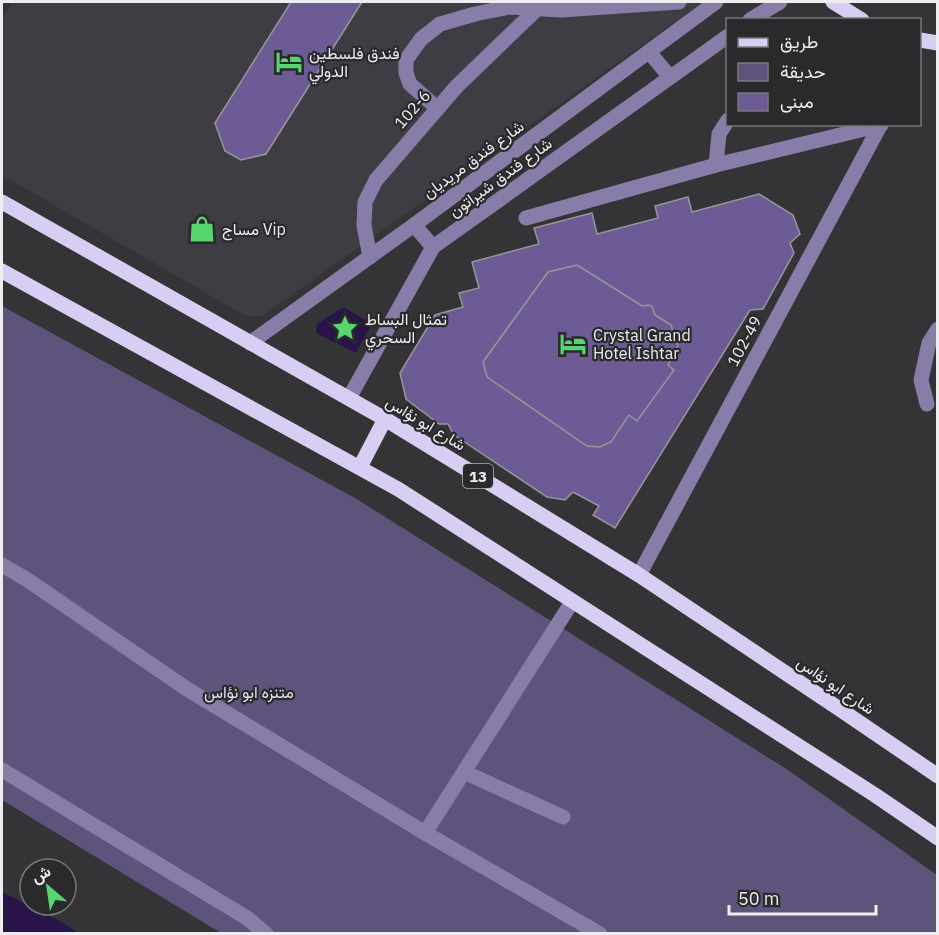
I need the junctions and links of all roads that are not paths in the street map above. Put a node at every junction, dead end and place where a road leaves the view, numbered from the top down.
1 (681, 2) edge
2 (780, 2) edge
3 (833, 2) edge
4 (714, 4) edge
5 (537, 9) junction
6 (753, 18) edge
7 (859, 18) edge
8 (726, 37) edge
9 (649, 52) junction
10 (670, 77) junction
11 (437, 108) junction
12 (726, 123) edge
13 (873, 126) edge
14 (880, 126) edge
15 (716, 165) junction
16 (2, 202) edge
17 (526, 218) dead end
18 (414, 225) junction
19 (433, 247) junction
20 (370, 257) junction
21 (2, 271) edge
22 (938, 329) edge
23 (250, 343) junction
24 (349, 398) junction
25 (927, 404) dead end
26 (385, 419) junction
27 (360, 467) junction
28 (2, 565) edge
29 (639, 575) junction
30 (572, 602) junction
31 (2, 770) edge
32 (464, 772) junction
33 (938, 776) edge
34 (563, 817) dead end
35 (425, 833) junction
36 (938, 838) edge
37 (266, 933) edge
38 (600, 933) edge

1 - 4 street
1 - 5 street
2 - 6 street
3 - 7 main road
4 - 9 street, شارع فندق مريديان
5 - 11 street, 102-6
5 - 11 street
8 - 10 street, شارع فندق شيراتون
9 - 10 street
9 - 18 street, شارع فندق مريديان
10 - 19 street, شارع فندق شيراتون
11 - 20 street, 102-6
12 - 15 street
13 - 15 street
14 - 29 street, 102-49
15 - 17 street
16 - 23 main road, شارع ابو نؤاس / 13
18 - 19 street
18 - 20 street, شارع فندق مريديان
19 - 24 street, شارع فندق شيراتون
20 - 23 street, شارع فندق مريديان
21 - 27 main road
22 - 25 street
23 - 24 main road, شارع ابو نؤاس / 13
24 - 26 main road, شارع ابو نؤاس / 13
26 - 27 main road
26 - 29 main road, شارع ابو نؤاس / 13
27 - 30 main road
28 - 35 street
29 - 33 main road, شارع ابو نؤاس / 13
30 - 32 street
30 - 36 main road
31 - 37 street
32 - 34 street
32 - 35 street
35 - 38 street

